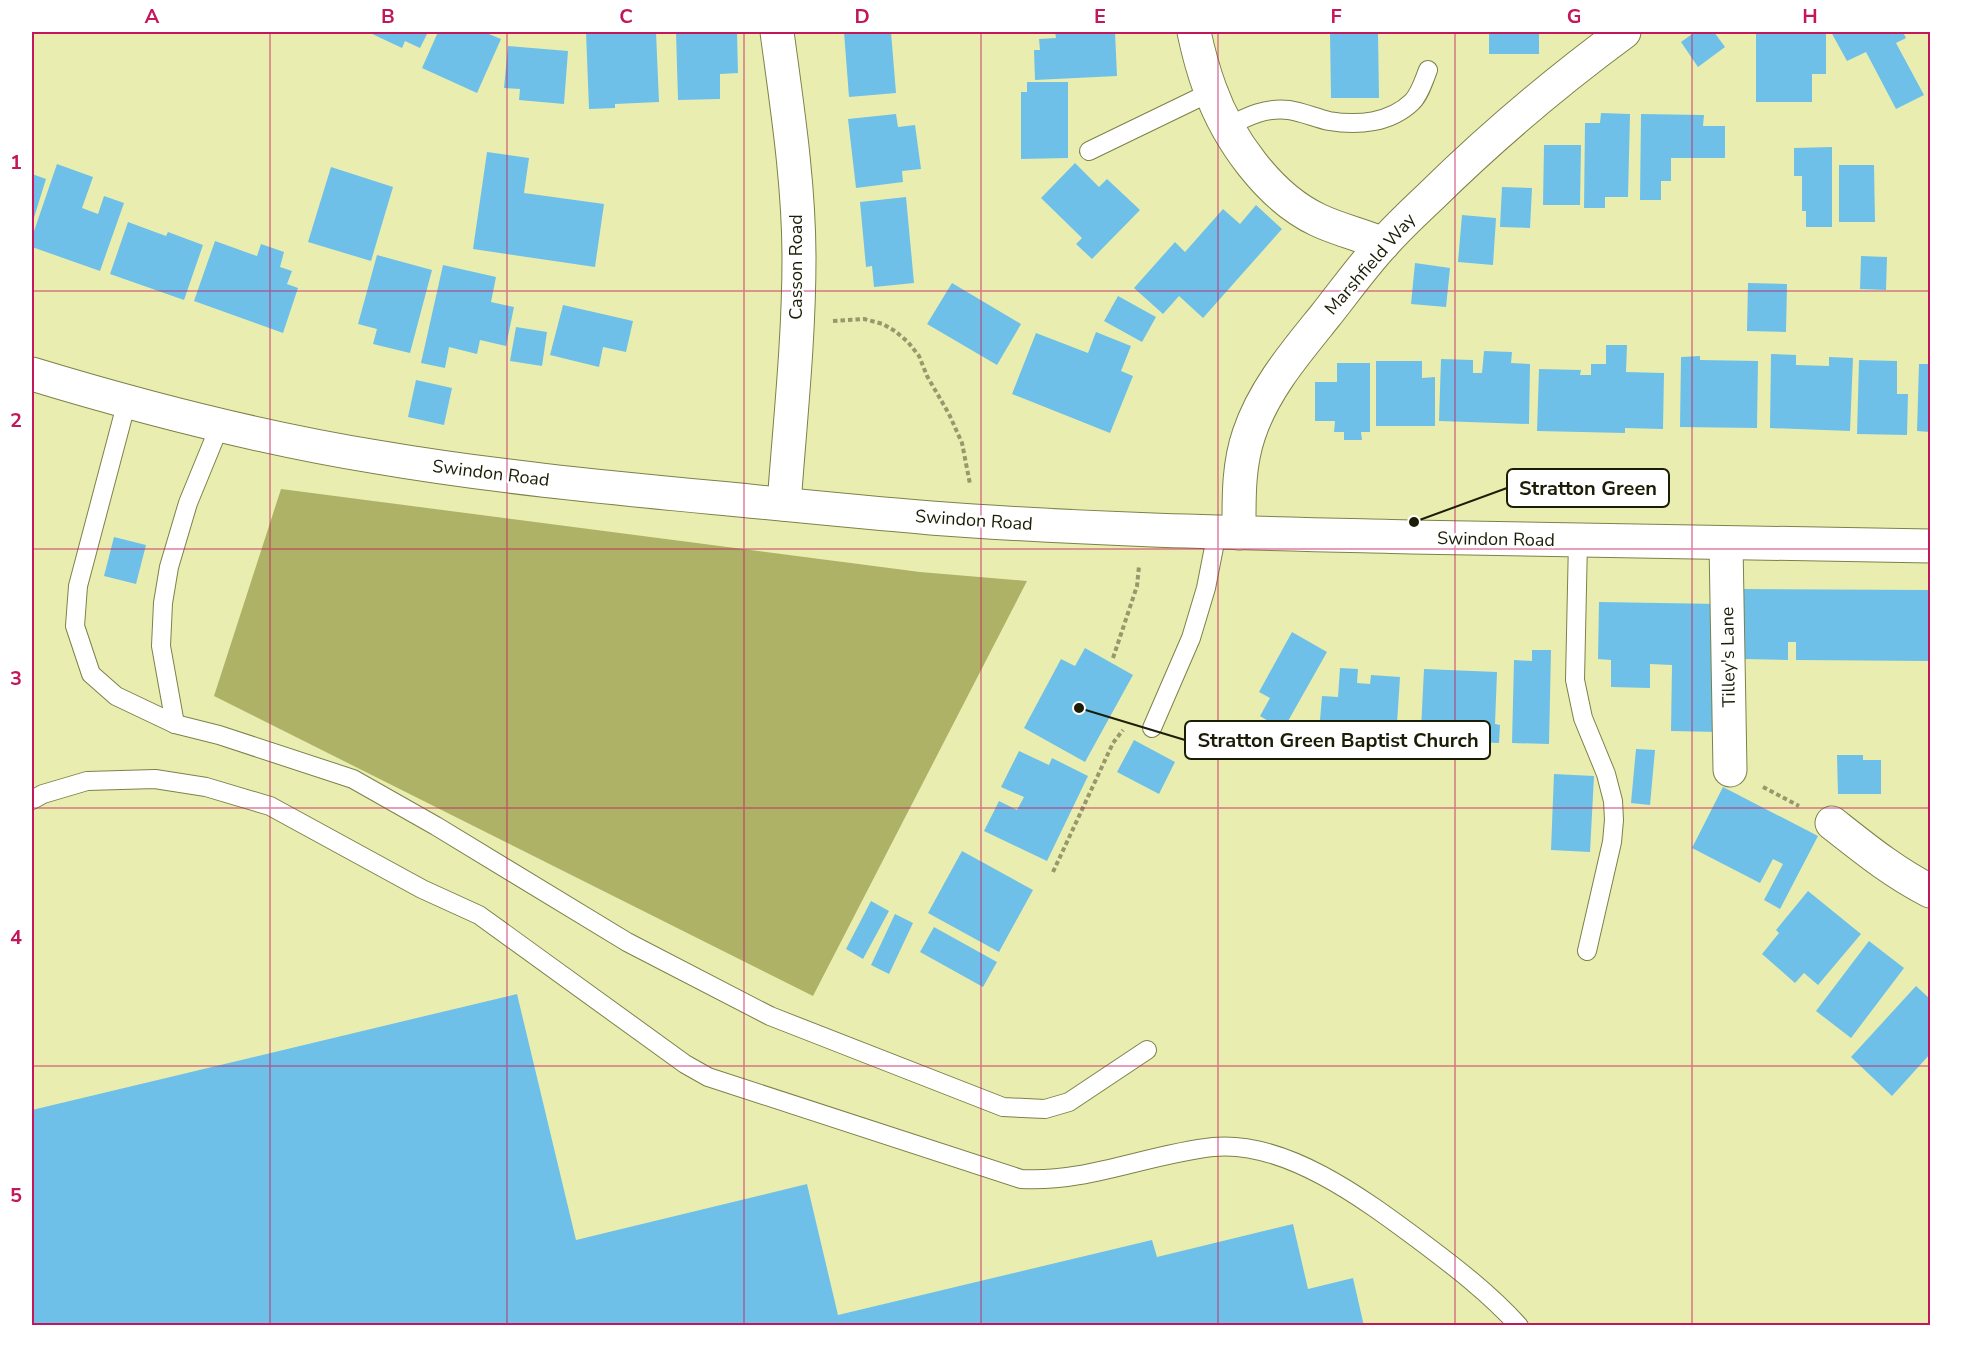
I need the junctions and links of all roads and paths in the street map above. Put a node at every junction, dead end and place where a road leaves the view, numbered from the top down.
1 (777, 32) edge
2 (1194, 32) edge
3 (1624, 32) edge
4 (1428, 70) dead end
5 (1211, 92) junction
6 (1228, 127) junction
7 (1089, 151) dead end
8 (1383, 244) junction
9 (797, 323) junction
10 (32, 374) edge
11 (127, 401) junction
12 (220, 425) junction
13 (784, 504) junction
14 (975, 520) junction
15 (1143, 529) junction
16 (1228, 532) junction
17 (1578, 541) junction
18 (1726, 544) junction
19 (1930, 546) edge
20 (1113, 658) dead end
21 (175, 724) junction
22 (1152, 728) joint
23 (1730, 770) joint
24 (32, 800) edge
25 (1832, 823) joint
26 (1053, 872) dead end
27 (1930, 891) edge
28 (1587, 951) dead end
29 (1147, 1050) dead end
30 (1519, 1326) edge

1 - 9 main road, Casson Road
2 - 5 main road
3 - 8 main road, Marshfield Way
4 - 6 lane
5 - 6 main road
5 - 7 lane
6 - 8 main road
8 - 16 main road, Marshfield Way
9 - 13 main road, Casson Road
9 - 14 path
10 - 11 main road, Swindon Road
11 - 12 main road, Swindon Road
11 - 21 lane
12 - 13 main road, Swindon Road
12 - 21 lane
13 - 14 main road, Swindon Road
14 - 15 main road, Swindon Road
15 - 16 main road, Swindon Road
15 - 20 path
16 - 17 main road, Swindon Road
16 - 22 lane
17 - 18 main road, Swindon Road
17 - 28 lane
18 - 19 main road, Swindon Road
18 - 23 main road, Tilley's Lane
21 - 29 lane
22 - 26 path
23 - 25 path
24 - 30 lane
25 - 27 main road

